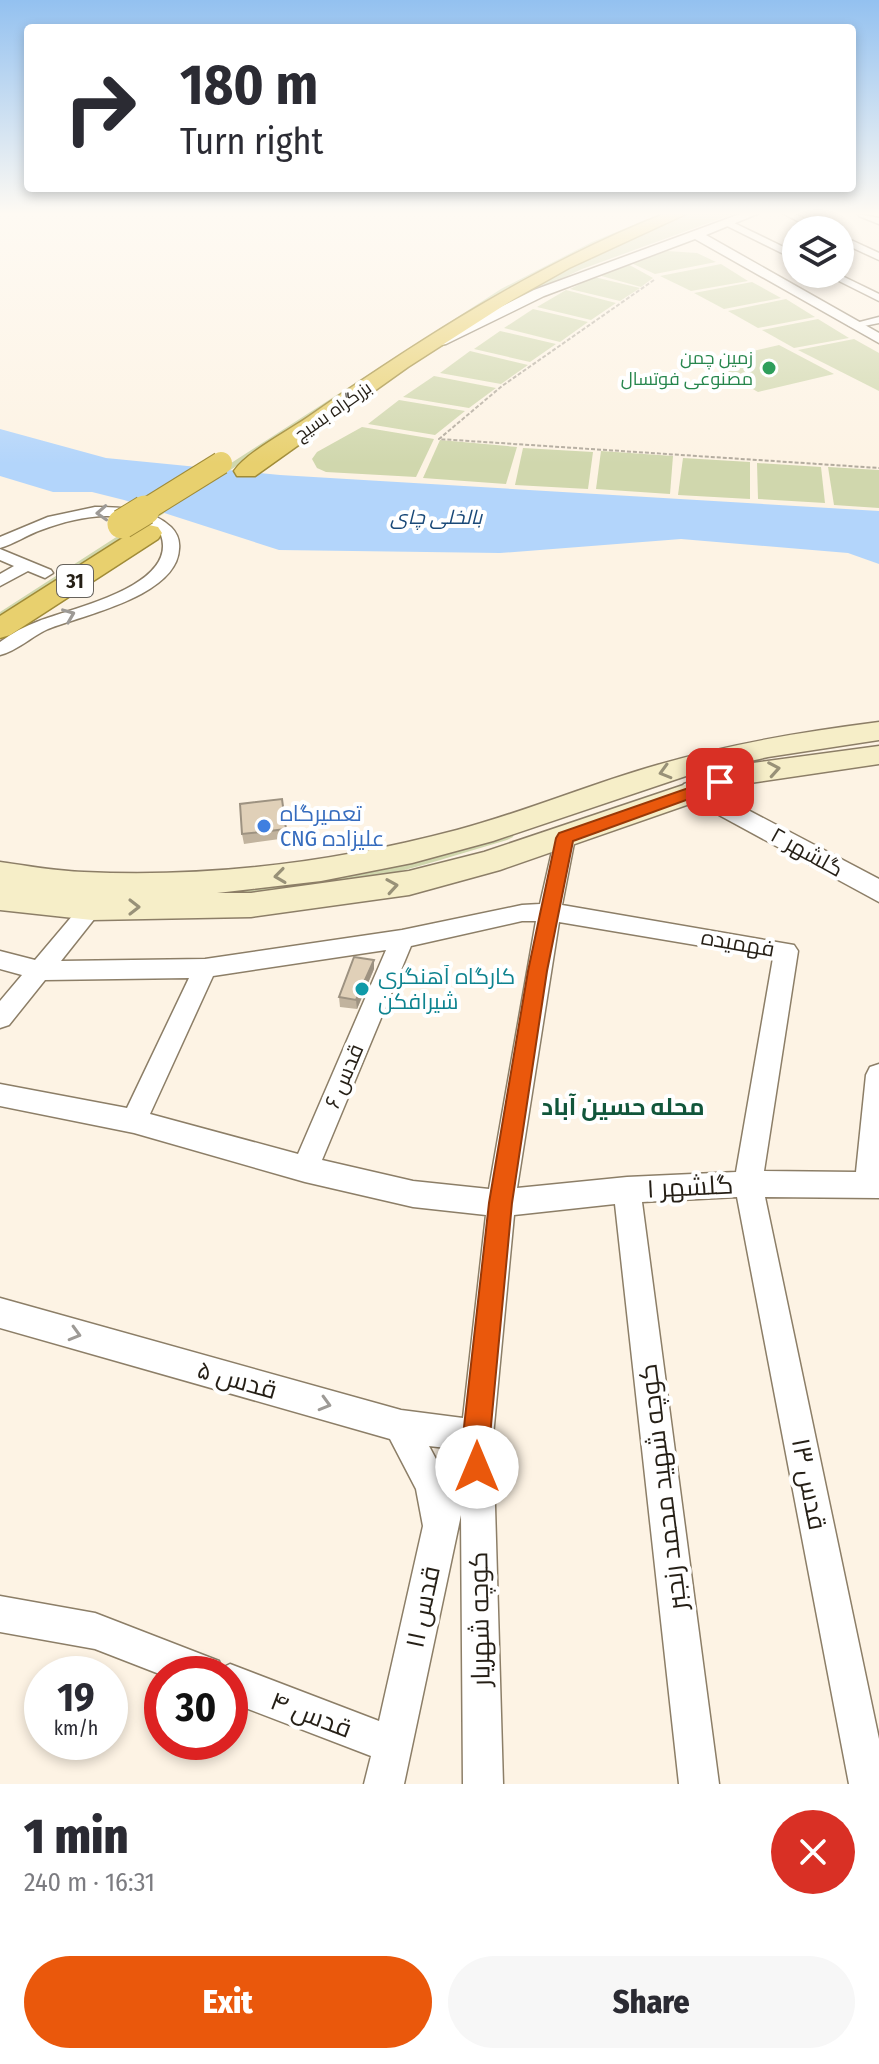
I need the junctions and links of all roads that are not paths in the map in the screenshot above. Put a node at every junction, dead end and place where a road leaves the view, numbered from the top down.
1 (478, 297) edge
2 (508, 297) edge
3 (530, 297) edge
4 (806, 297) edge
5 (879, 320) edge
6 (854, 325) junction
7 (879, 339) edge
8 (416, 354) junction
9 (236, 459) junction
10 (0, 543) edge
11 (0, 554) edge
12 (36, 569) junction
13 (0, 581) edge
14 (0, 601) edge
15 (0, 629) edge
16 (0, 650) edge
17 (879, 731) edge
18 (879, 755) edge
19 (693, 790) junction
20 (548, 811) junction
21 (565, 838) junction
22 (0, 874) edge
23 (879, 892) edge
24 (0, 898) edge
25 (92, 908) junction
26 (552, 912) junction
27 (402, 939) junction
28 (0, 960) edge
29 (205, 968) junction
30 (41, 971) junction
31 (0, 1018) edge
32 (879, 1075) edge
33 (0, 1095) edge
34 (134, 1121) junction
35 (305, 1169) junction
36 (748, 1184) junction
37 (874, 1184) edge
38 (627, 1190) junction
39 (501, 1203) junction
40 (0, 1313) edge
41 (401, 1426) junction
42 (477, 1436) junction
43 (440, 1526) junction
44 (0, 1614) edge
45 (160, 1656) edge
46 (248, 1690) edge
47 (393, 1746) junction
48 (384, 1784) edge
49 (483, 1784) edge
50 (699, 1784) edge
51 (869, 1784) edge

1 - 9 highway, بزرگراه بسیج / 31
2 - 8 highway, بزرگراه بسیج / 31
3 - 8 street
4 - 6 street
5 - 6 street
6 - 7 street
8 - 9 highway, بزرگراه بسیج / 31
9 - 12 highway, بزرگراه بسیج / 31, bridge
9 - 15 highway, بزرگراه بسیج / 31
16 -> 10 street
11 - 12 street
12 - 13 street
12 - 14 highway, بزرگراه بسیج / 31
17 -> 20 main road
19 -> 18 main road
19 - 21 main road
19 - 23 street, گلشهر ۲
20 - 21 main road
20 -> 22 main road
25 -> 21 main road
21 - 26 street, کوچه شهریار
24 - 25 main road
25 - 30 street
26 - 27 street
26 - 36 street, فهمیده
26 - 39 street, کوچه شهریار
27 - 29 street
27 - 35 street, قدس ۶
28 - 30 street
29 - 30 street
29 - 34 street
30 - 31 street
32 - 37 street
33 - 34 street
34 - 35 street
35 - 39 street
36 - 37 street, گلشهر ۱
36 - 38 street, گلشهر ۱
36 - 51 street, قدس ۱۳
38 - 39 street, گلشهر ۱
38 - 50 street, کوچه شهید محمد رنجبر
39 - 42 street, کوچه شهریار
40 -> 41 street, قدس ۵
41 - 42 street, قدس ۵
41 - 43 street
42 - 43 street, قدس ۱۱
42 - 49 street, کوچه شهریار
43 - 47 street, قدس ۱۱
44 - 45 street
46 - 47 street, قدس ۴
47 - 48 street, قدس ۱۱

